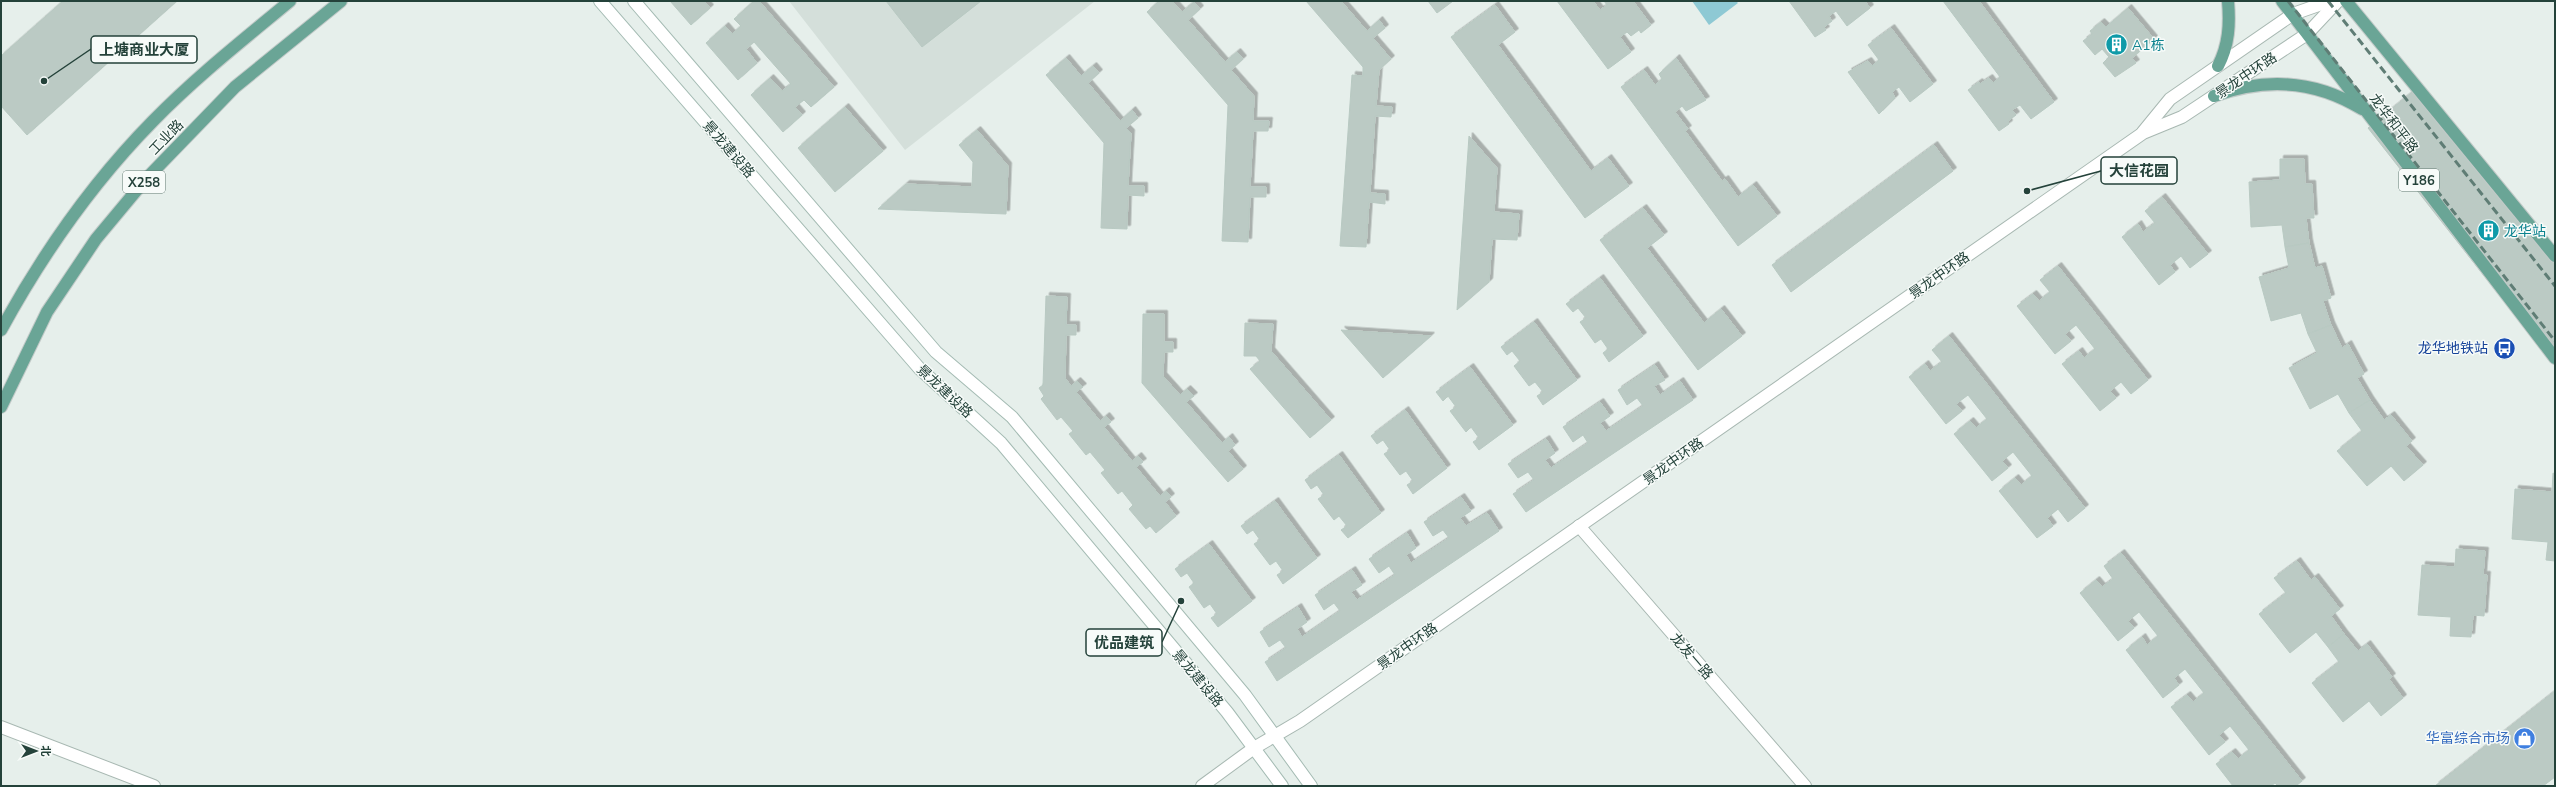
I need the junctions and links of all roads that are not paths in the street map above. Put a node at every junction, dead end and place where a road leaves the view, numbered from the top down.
1 (290, 1) edge
2 (341, 1) edge
3 (600, 1) edge
4 (634, 1) edge
5 (2228, 1) edge
6 (2282, 1) edge
7 (2330, 1) edge
8 (2338, 1) edge
9 (2346, 1) edge
10 (2293, 14) junction
11 (2307, 34) junction
12 (2218, 66) junction
13 (2214, 96) junction
14 (2366, 112) junction
15 (2143, 133) junction
16 (2555, 256) edge
17 (1, 330) edge
18 (2555, 358) edge
19 (1, 407) edge
20 (1579, 526) junction
21 (1, 727) edge
22 (1274, 736) junction
23 (1254, 748) junction
24 (154, 786) edge
25 (1202, 786) edge
26 (1282, 786) edge
27 (1311, 786) edge
28 (1805, 786) edge

1 - 17 main road, 工业路 / X258
2 - 19 main road, 工业路 / X258
3 - 23 street, 景龙建设路
4 - 22 street, 景龙建设路
5 - 12 main road
6 - 10 main road, 龙华和平路 / Y186
7 - 10 street, 景龙中环路
8 - 11 street, 景龙中环路
9 - 16 main road
10 - 11 main road, 龙华和平路 / Y186
10 - 12 street, 景龙中环路
11 - 13 street, 景龙中环路
11 - 14 main road, 龙华和平路 / Y186
12 - 15 street, 景龙中环路
13 - 14 main road
13 - 15 street, 景龙中环路
14 - 18 main road, 龙华和平路 / Y186
15 - 20 street, 景龙中环路
20 - 22 street, 景龙中环路
20 - 28 street, 龙发一路
21 - 24 street
22 - 23 street, 景龙中环路
22 - 27 street, 景龙建设路
23 - 25 street, 景龙中环路
23 - 26 street, 景龙建设路

